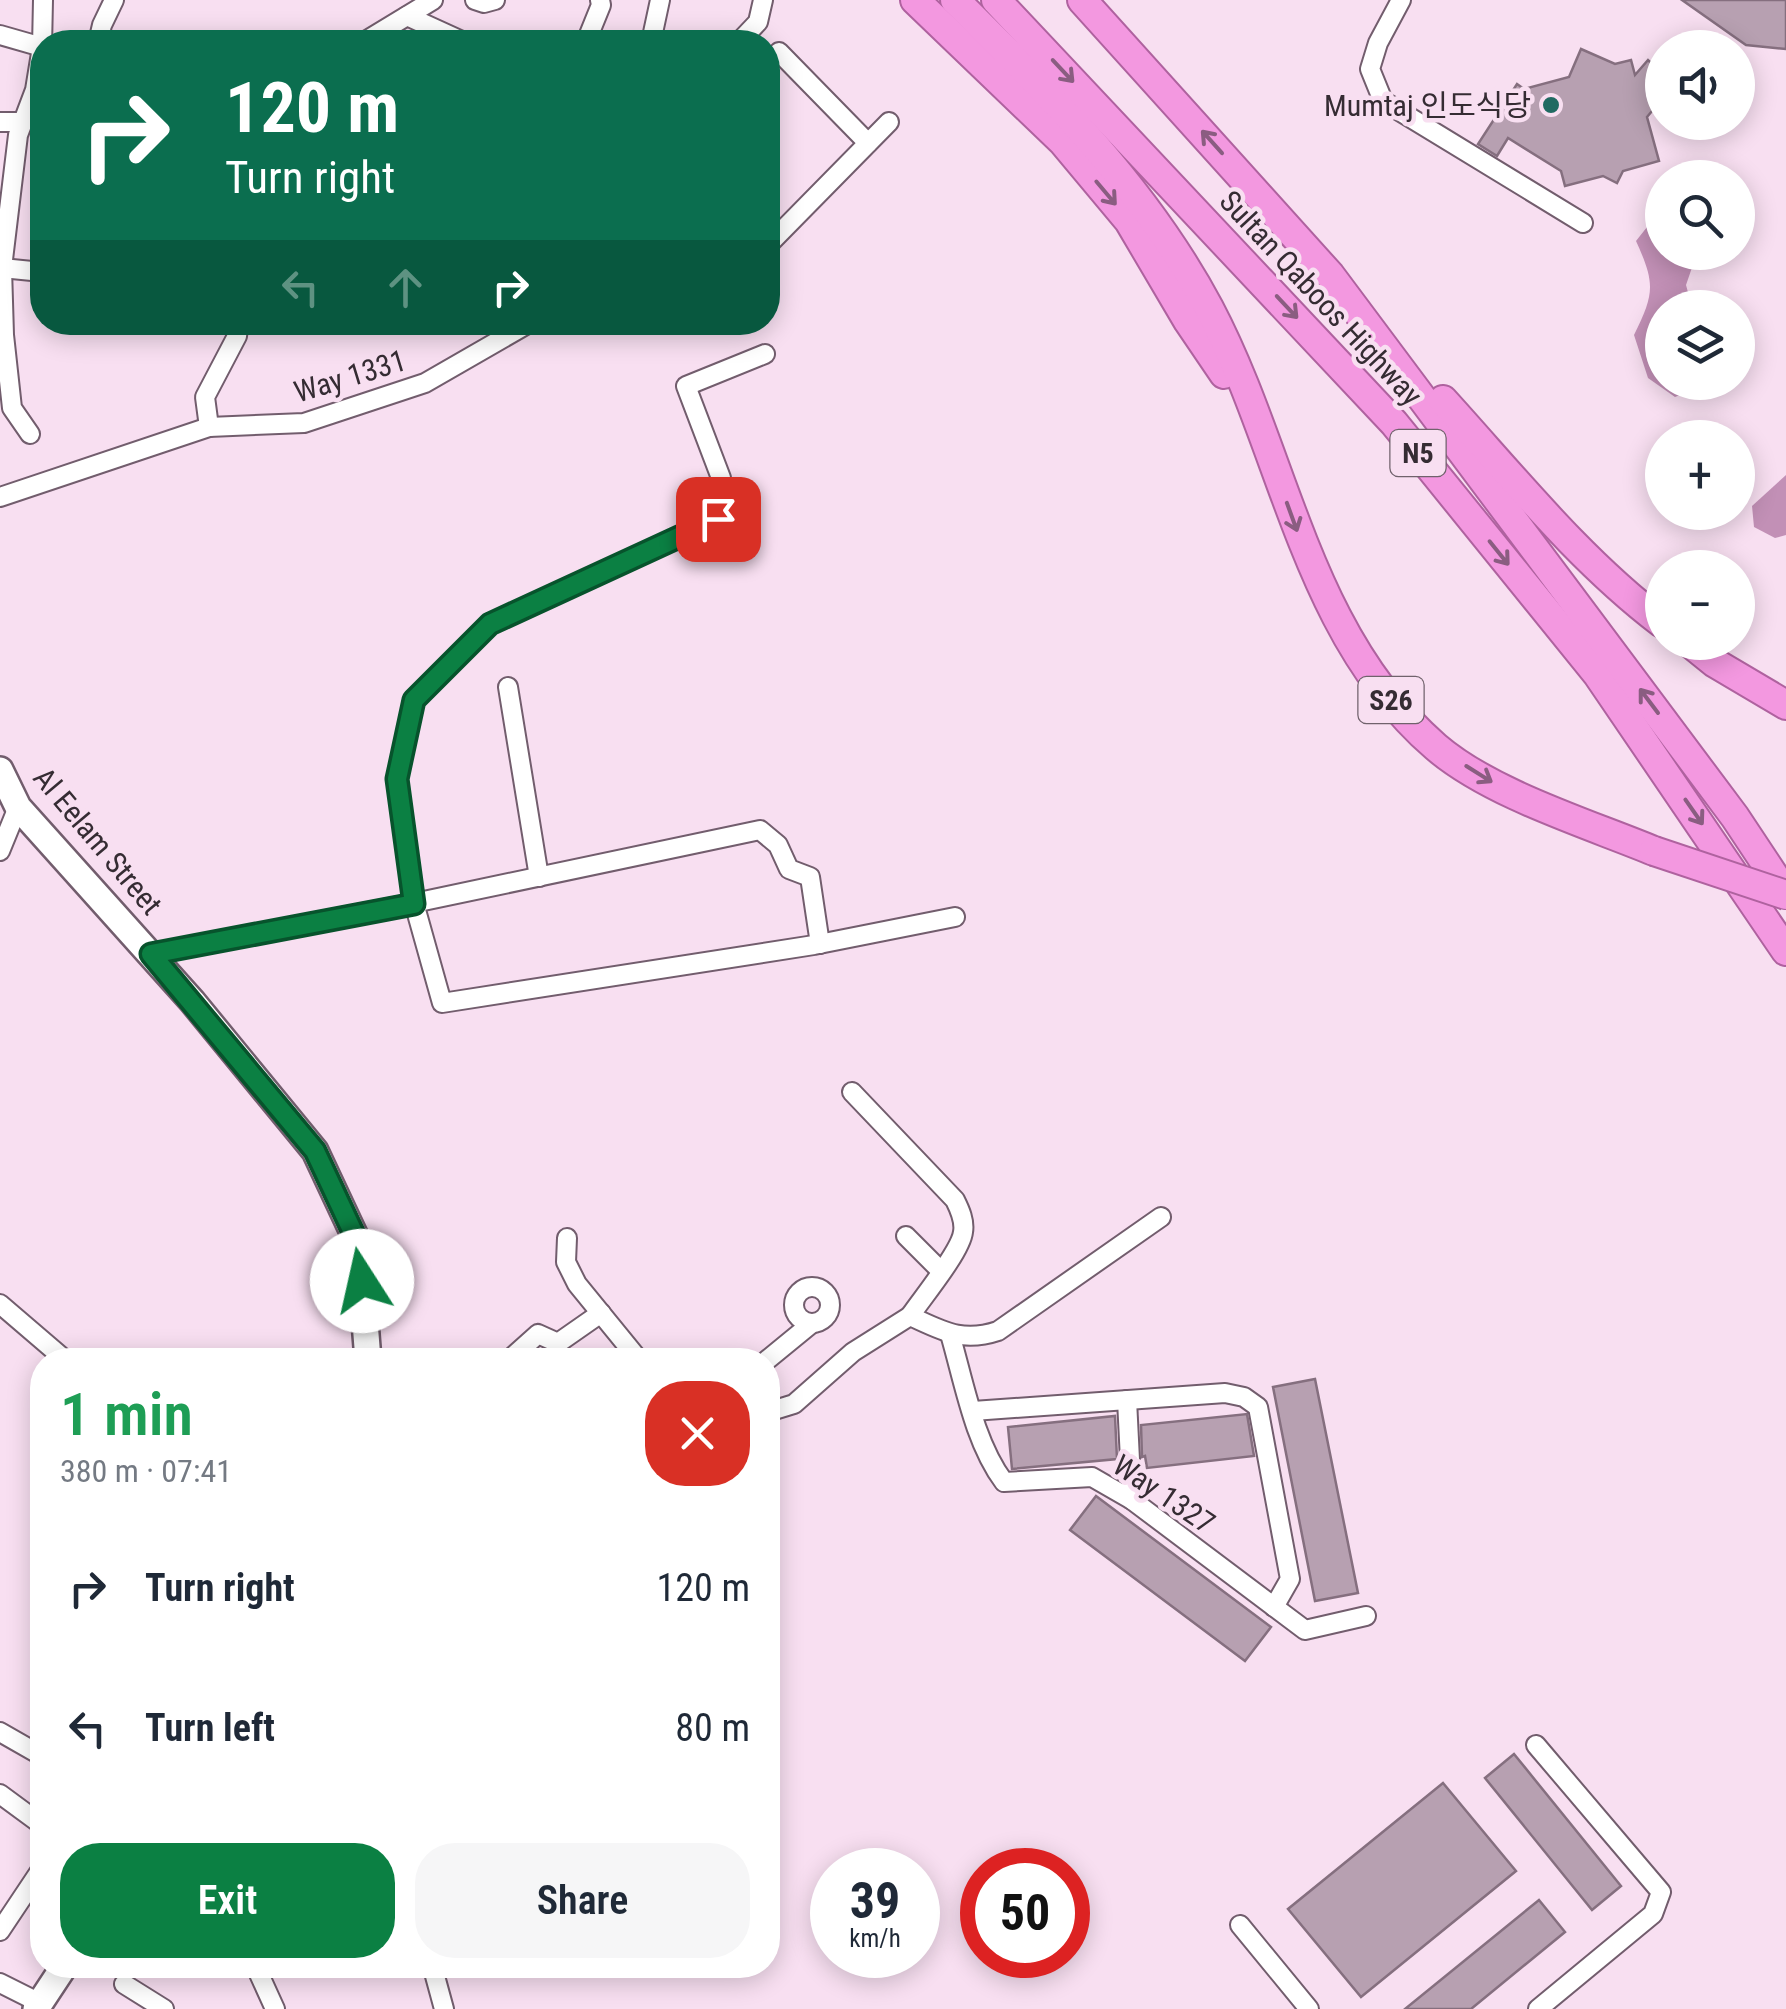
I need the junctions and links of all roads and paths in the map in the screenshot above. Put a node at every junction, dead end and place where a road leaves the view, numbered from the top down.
1 (43, 0) edge
2 (114, 0) edge
3 (434, 0) edge
4 (475, 0) edge
5 (495, 0) edge
6 (600, 0) edge
7 (660, 0) edge
8 (763, 0) edge
9 (915, 0) edge
10 (955, 0) edge
11 (996, 0) edge
12 (1082, 0) edge
13 (1402, 0) edge
14 (407, 16) junction
15 (42, 30) edge
16 (101, 30) edge
17 (384, 30) edge
18 (438, 30) edge
19 (592, 30) edge
20 (654, 30) edge
21 (750, 30) edge
22 (0, 36) edge
23 (30, 49) edge
24 (780, 53) edge
25 (30, 103) edge
26 (0, 122) edge
27 (23, 122) junction
28 (889, 122) dead end
29 (868, 143) junction
30 (1583, 223) dead end
31 (780, 233) edge
32 (2, 268) edge
33 (30, 271) edge
34 (1330, 275) junction
35 (235, 335) edge
36 (508, 335) edge
37 (765, 354) dead end
38 (1259, 425) junction
39 (209, 427) junction
40 (30, 434) dead end
41 (0, 497) edge
42 (1645, 610) edge
43 (1712, 660) edge
44 (508, 688) dead end
45 (1786, 704) edge
46 (0, 770) edge
47 (18, 806) junction
48 (0, 851) edge
49 (539, 877) junction
50 (1786, 895) edge
51 (414, 904) junction
52 (955, 918) dead end
53 (820, 944) junction
54 (1786, 950) edge
55 (151, 954) junction
56 (852, 1092) dead end
57 (1161, 1216) dead end
58 (906, 1236) dead end
59 (567, 1238) dead end
60 (940, 1270) junction
61 (0, 1304) edge
62 (601, 1314) junction
63 (910, 1316) junction
64 (811, 1324) dead end
65 (950, 1334) junction
66 (51, 1348) edge
67 (367, 1348) edge
68 (522, 1348) edge
69 (629, 1348) edge
70 (780, 1349) edge
71 (1127, 1400) junction
72 (780, 1408) edge
73 (973, 1411) junction
74 (1132, 1500) junction
75 (1274, 1606) junction
76 (1366, 1616) dead end
77 (0, 1732) edge
78 (1536, 1745) dead end
79 (30, 1749) edge
80 (0, 1794) edge
81 (30, 1816) edge
82 (30, 1886) edge
83 (1240, 1925) dead end
84 (0, 1931) edge
85 (56, 1978) edge
86 (260, 1978) edge
87 (436, 1978) edge
88 (0, 1982) edge
89 (124, 1984) dead end
90 (38, 2006) edge
91 (273, 2008) edge
92 (164, 2009) edge
93 (444, 2009) edge
94 (1309, 2009) edge
95 (1538, 2009) edge

1 - 15 street
2 - 16 street
3 - 14 street
4 - 5 street
6 - 19 street
7 - 20 street
8 - 21 street
9 -> 38 highway
10 - 38 highway, S26
11 -> 54 highway, Sultan Qaboos Highway / N5
34 -> 12 highway, Sultan Qaboos Highway / N5
13 - 30 street
14 - 17 street
14 - 18 street
22 - 23 street
24 - 29 street
25 - 27 street
26 - 27 street
27 - 32 street
28 - 29 street
29 - 31 street
32 - 33 street
32 - 40 street
34 - 42 highway
50 -> 34 highway, Sultan Qaboos Highway / N5
35 - 39 street
36 - 39 street, Way 1331
37 - 51 street
38 -> 50 highway, S26, bridge
39 - 41 street, Way 1331
43 - 45 highway
44 - 49 street
46 - 47 main road, Al Eelam Street
47 - 48 street
47 - 55 main road, Al Eelam Street
49 - 51 street
49 - 53 street
51 - 53 street
51 - 55 street
52 - 53 street
55 - 67 main road, Al Eelam Street
56 - 60 street
57 - 65 street
58 - 60 street
59 - 62 street
60 - 63 street
61 - 66 street
62 - 68 street
62 - 69 street
63 - 65 street
63 - 72 street
64 - 70 street
65 - 73 street, Way 1327
71 - 73 street
71 - 74 street
71 - 75 street
73 - 74 street, Way 1327
74 - 75 street, Way 1327
75 - 76 street, Way 1327
77 - 79 street
78 - 95 street
80 - 81 street
82 - 84 street
83 - 94 street
85 - 90 main road
86 - 91 street
87 - 93 street
88 - 90 street
89 - 92 street

